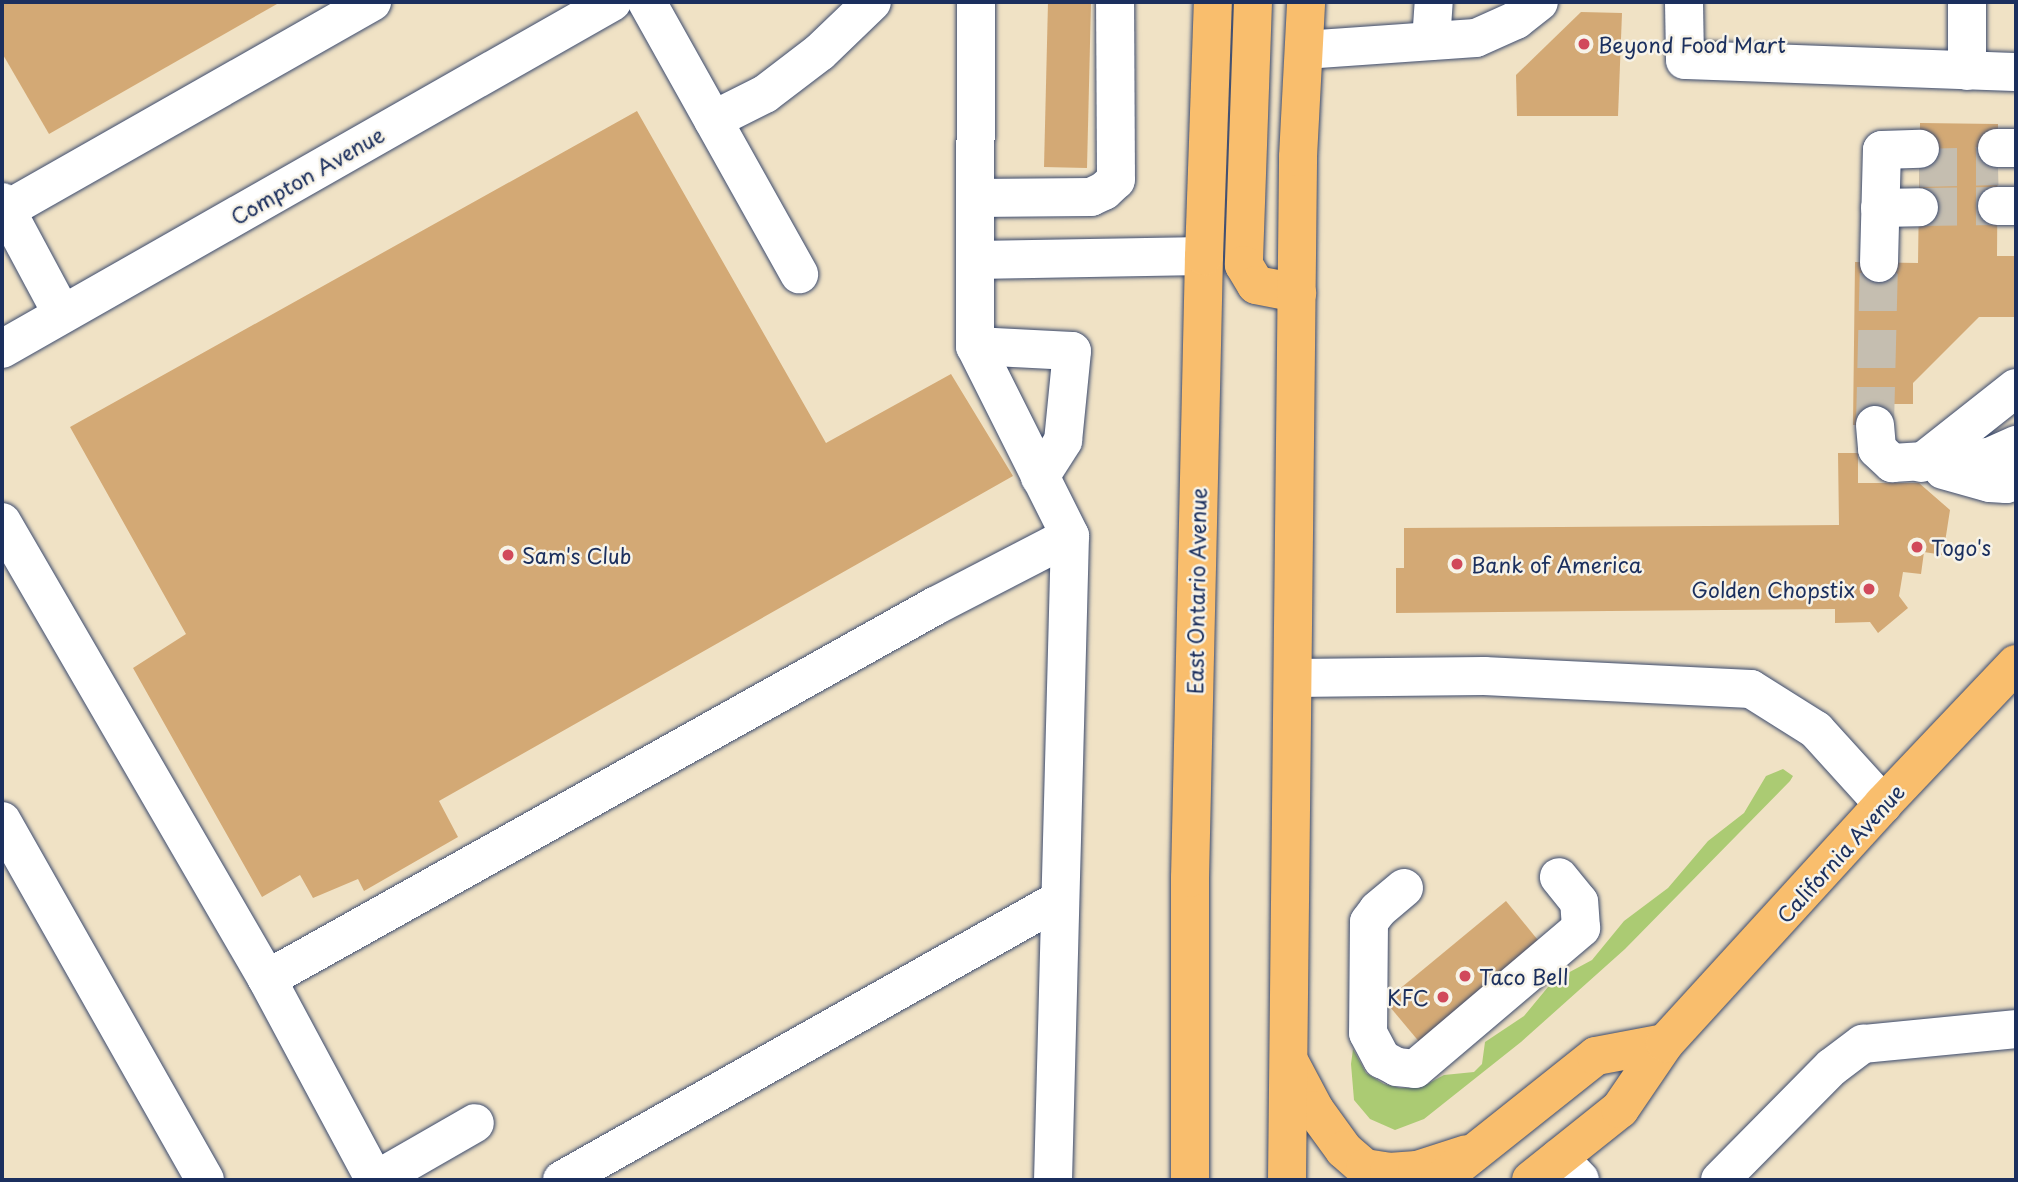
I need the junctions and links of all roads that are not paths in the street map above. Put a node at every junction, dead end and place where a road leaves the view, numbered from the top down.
1 (612, 2) edge
2 (647, 2) edge
3 (872, 2) edge
4 (976, 2) edge
5 (1115, 2) edge
6 (1213, 2) edge
7 (1252, 2) edge
8 (1306, 2) edge
9 (1434, 2) edge
10 (1539, 2) edge
11 (1684, 2) edge
12 (1967, 2) edge
13 (363, 4) edge
14 (1431, 41) junction
15 (1304, 50) junction
16 (1967, 71) junction
17 (2016, 72) edge
18 (713, 120) junction
19 (1881, 189) junction
20 (975, 198) junction
21 (4, 206) edge
22 (1204, 256) junction
23 (975, 261) junction
24 (1879, 262) tunnel mouth
25 (799, 274) dead end
26 (1297, 293) junction
27 (62, 314) junction
28 (975, 346) junction
29 (2, 349) edge
30 (2016, 388) edge
31 (2016, 416) edge
32 (1875, 425) tunnel mouth
33 (2016, 445) edge
34 (1921, 463) junction
35 (1040, 477) junction
36 (2016, 479) edge
37 (2, 523) edge
38 (1070, 536) junction
39 (2016, 664) edge
40 (1293, 678) junction
41 (1883, 804) junction
42 (2, 821) edge
43 (1559, 877) dead end
44 (1404, 888) dead end
45 (1059, 900) junction
46 (267, 979) junction
47 (2016, 1029) edge
48 (1665, 1043) junction
49 (1288, 1059) junction
50 (475, 1123) dead end
51 (1475, 1152) junction
52 (1557, 1173) edge
53 (205, 1180) edge
54 (375, 1180) edge
55 (562, 1180) edge
56 (1054, 1180) edge
57 (1190, 1180) edge
58 (1287, 1180) edge
59 (1440, 1180) edge
60 (1720, 1180) edge

1 - 27 street, Compton Avenue
2 - 18 street
3 - 18 street
4 - 20 street
5 - 20 street
6 - 22 main road, East Ontario Avenue
7 - 26 main road
8 - 15 main road
9 - 14 street
10 - 14 street
11 - 16 street
12 - 16 street
13 - 21 street
14 - 15 street
15 - 26 main road
16 - 17 street
18 - 25 street
19 - 19 street
19 - 24 street
20 - 23 street
21 - 27 street
22 - 23 street
22 - 57 main road, East Ontario Avenue
23 - 28 street
26 - 40 main road
27 - 29 street, Compton Avenue
28 - 35 street
28 - 35 street
30 - 34 street
31 - 34 street
32 - 34 street
33 - 34 street
34 - 36 street
35 - 38 street
37 - 46 street
38 - 45 street
38 - 46 street
39 - 41 main road, California Avenue
40 - 41 street
40 - 49 main road
41 - 48 main road, California Avenue
42 - 53 street
43 - 44 street
45 - 55 street
45 - 56 street
46 - 54 street
47 - 60 street
48 - 51 main road
48 - 52 main road, California Avenue
49 - 51 main road
49 - 58 main road
50 - 54 street
51 - 59 main road

